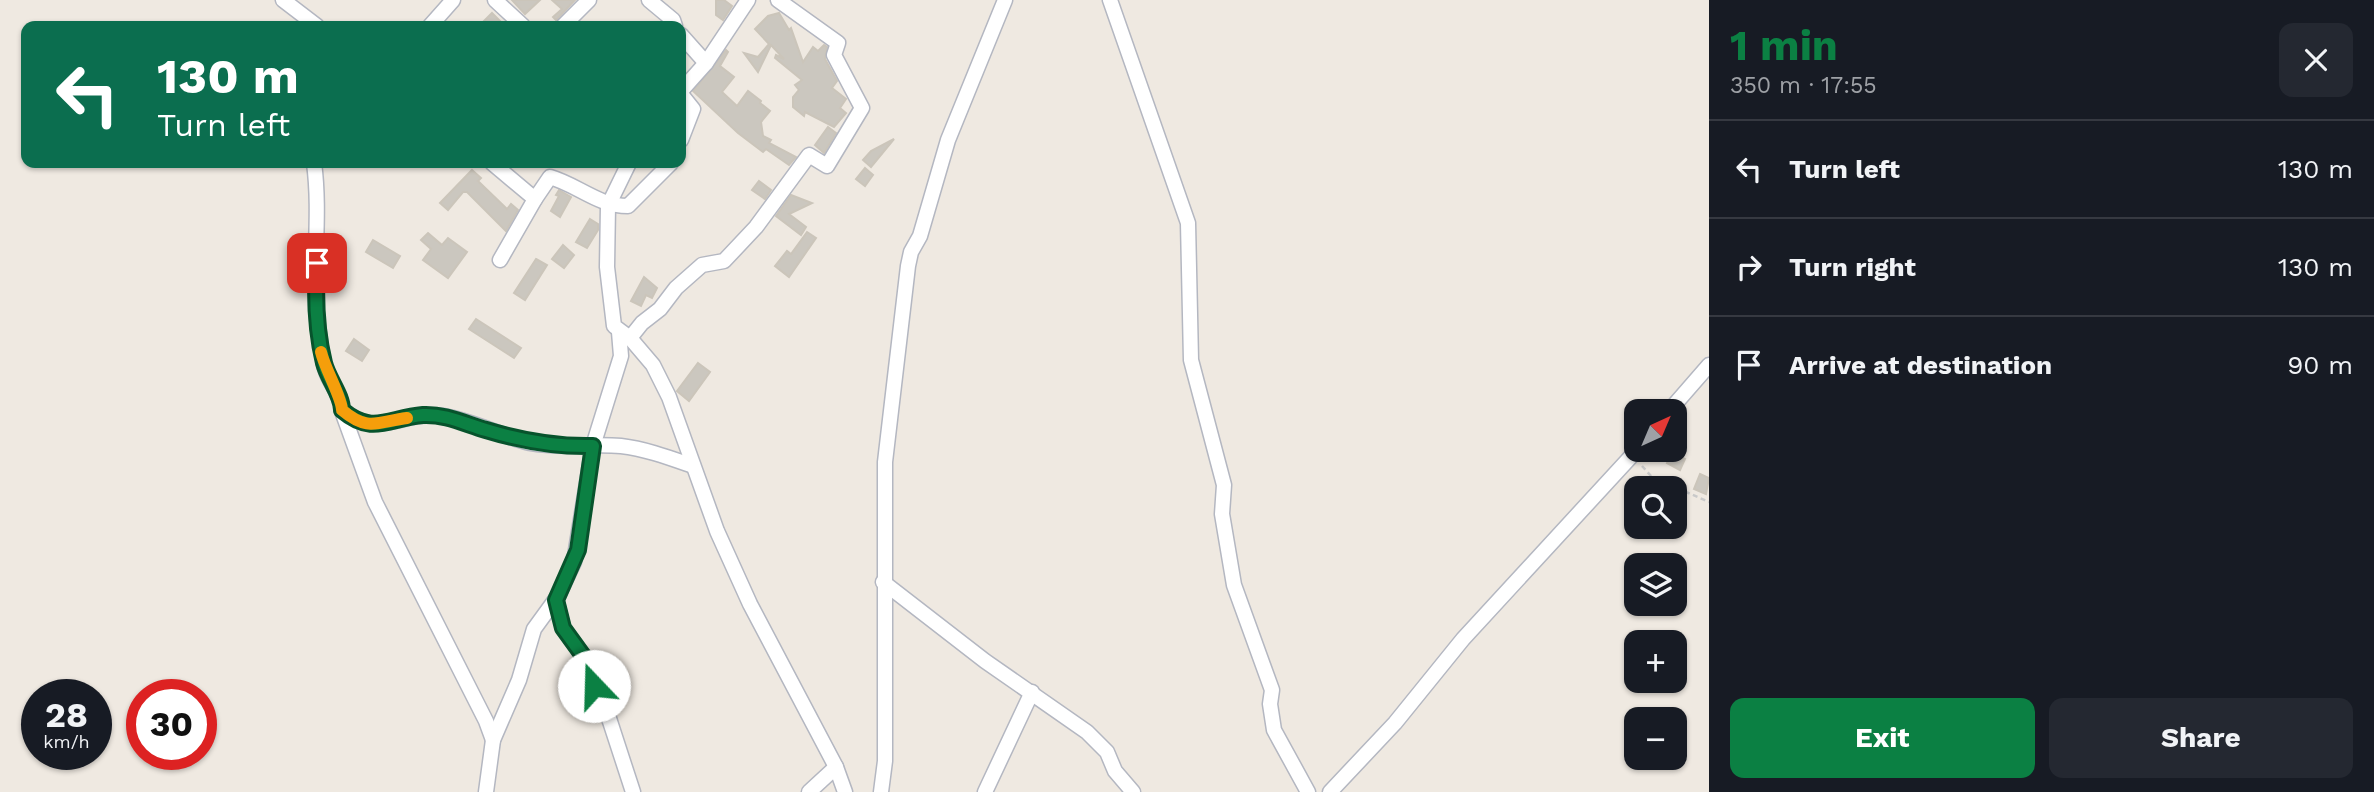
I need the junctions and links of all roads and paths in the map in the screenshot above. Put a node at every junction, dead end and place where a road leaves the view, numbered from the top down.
1 (282, 0) edge
2 (453, 0) edge
3 (495, 0) edge
4 (589, 0) edge
5 (649, 0) edge
6 (748, 0) edge
7 (778, 0) edge
8 (1005, 0) edge
9 (1110, 0) edge
10 (310, 21) edge
11 (434, 21) edge
12 (518, 21) edge
13 (568, 21) edge
14 (673, 21) edge
15 (686, 41) edge
16 (706, 63) junction
17 (686, 86) edge
18 (686, 99) edge
19 (686, 127) edge
20 (315, 168) edge
21 (498, 168) edge
22 (627, 168) edge
23 (666, 168) edge
24 (535, 199) junction
25 (608, 206) junction
26 (500, 260) dead end
27 (625, 335) junction
28 (1709, 365) edge
29 (1679, 399) edge
30 (342, 410) junction
31 (593, 446) junction
32 (1626, 462) edge
33 (1641, 462) edge
34 (693, 466) junction
35 (1709, 502) edge
36 (883, 582) junction
37 (556, 600) junction
38 (1032, 692) junction
39 (493, 740) junction
40 (836, 767) junction
41 (486, 792) edge
42 (633, 792) edge
43 (809, 792) edge
44 (845, 792) edge
45 (881, 792) edge
46 (985, 792) edge
47 (1133, 792) edge
48 (1308, 792) edge
49 (1330, 792) edge

1 - 10 street
2 - 11 street
3 - 12 street
4 - 13 street
5 - 14 street
6 - 16 street
7 - 27 street
8 - 36 street
9 - 48 street
15 - 16 street
16 - 17 street
18 - 19 street
20 - 30 street
21 - 24 street
22 - 25 street
23 - 25 street
24 - 25 street
24 - 26 street
25 - 27 street
27 - 31 street
27 - 34 street
28 - 29 street
30 - 31 street
30 - 39 street
31 - 34 street
31 - 37 street
32 - 49 street
33 - 35 path
34 - 40 street
36 - 38 street
36 - 45 street
37 - 39 street
37 - 42 street
38 - 46 street
38 - 47 street
39 - 41 street
40 - 43 street
40 - 44 street

